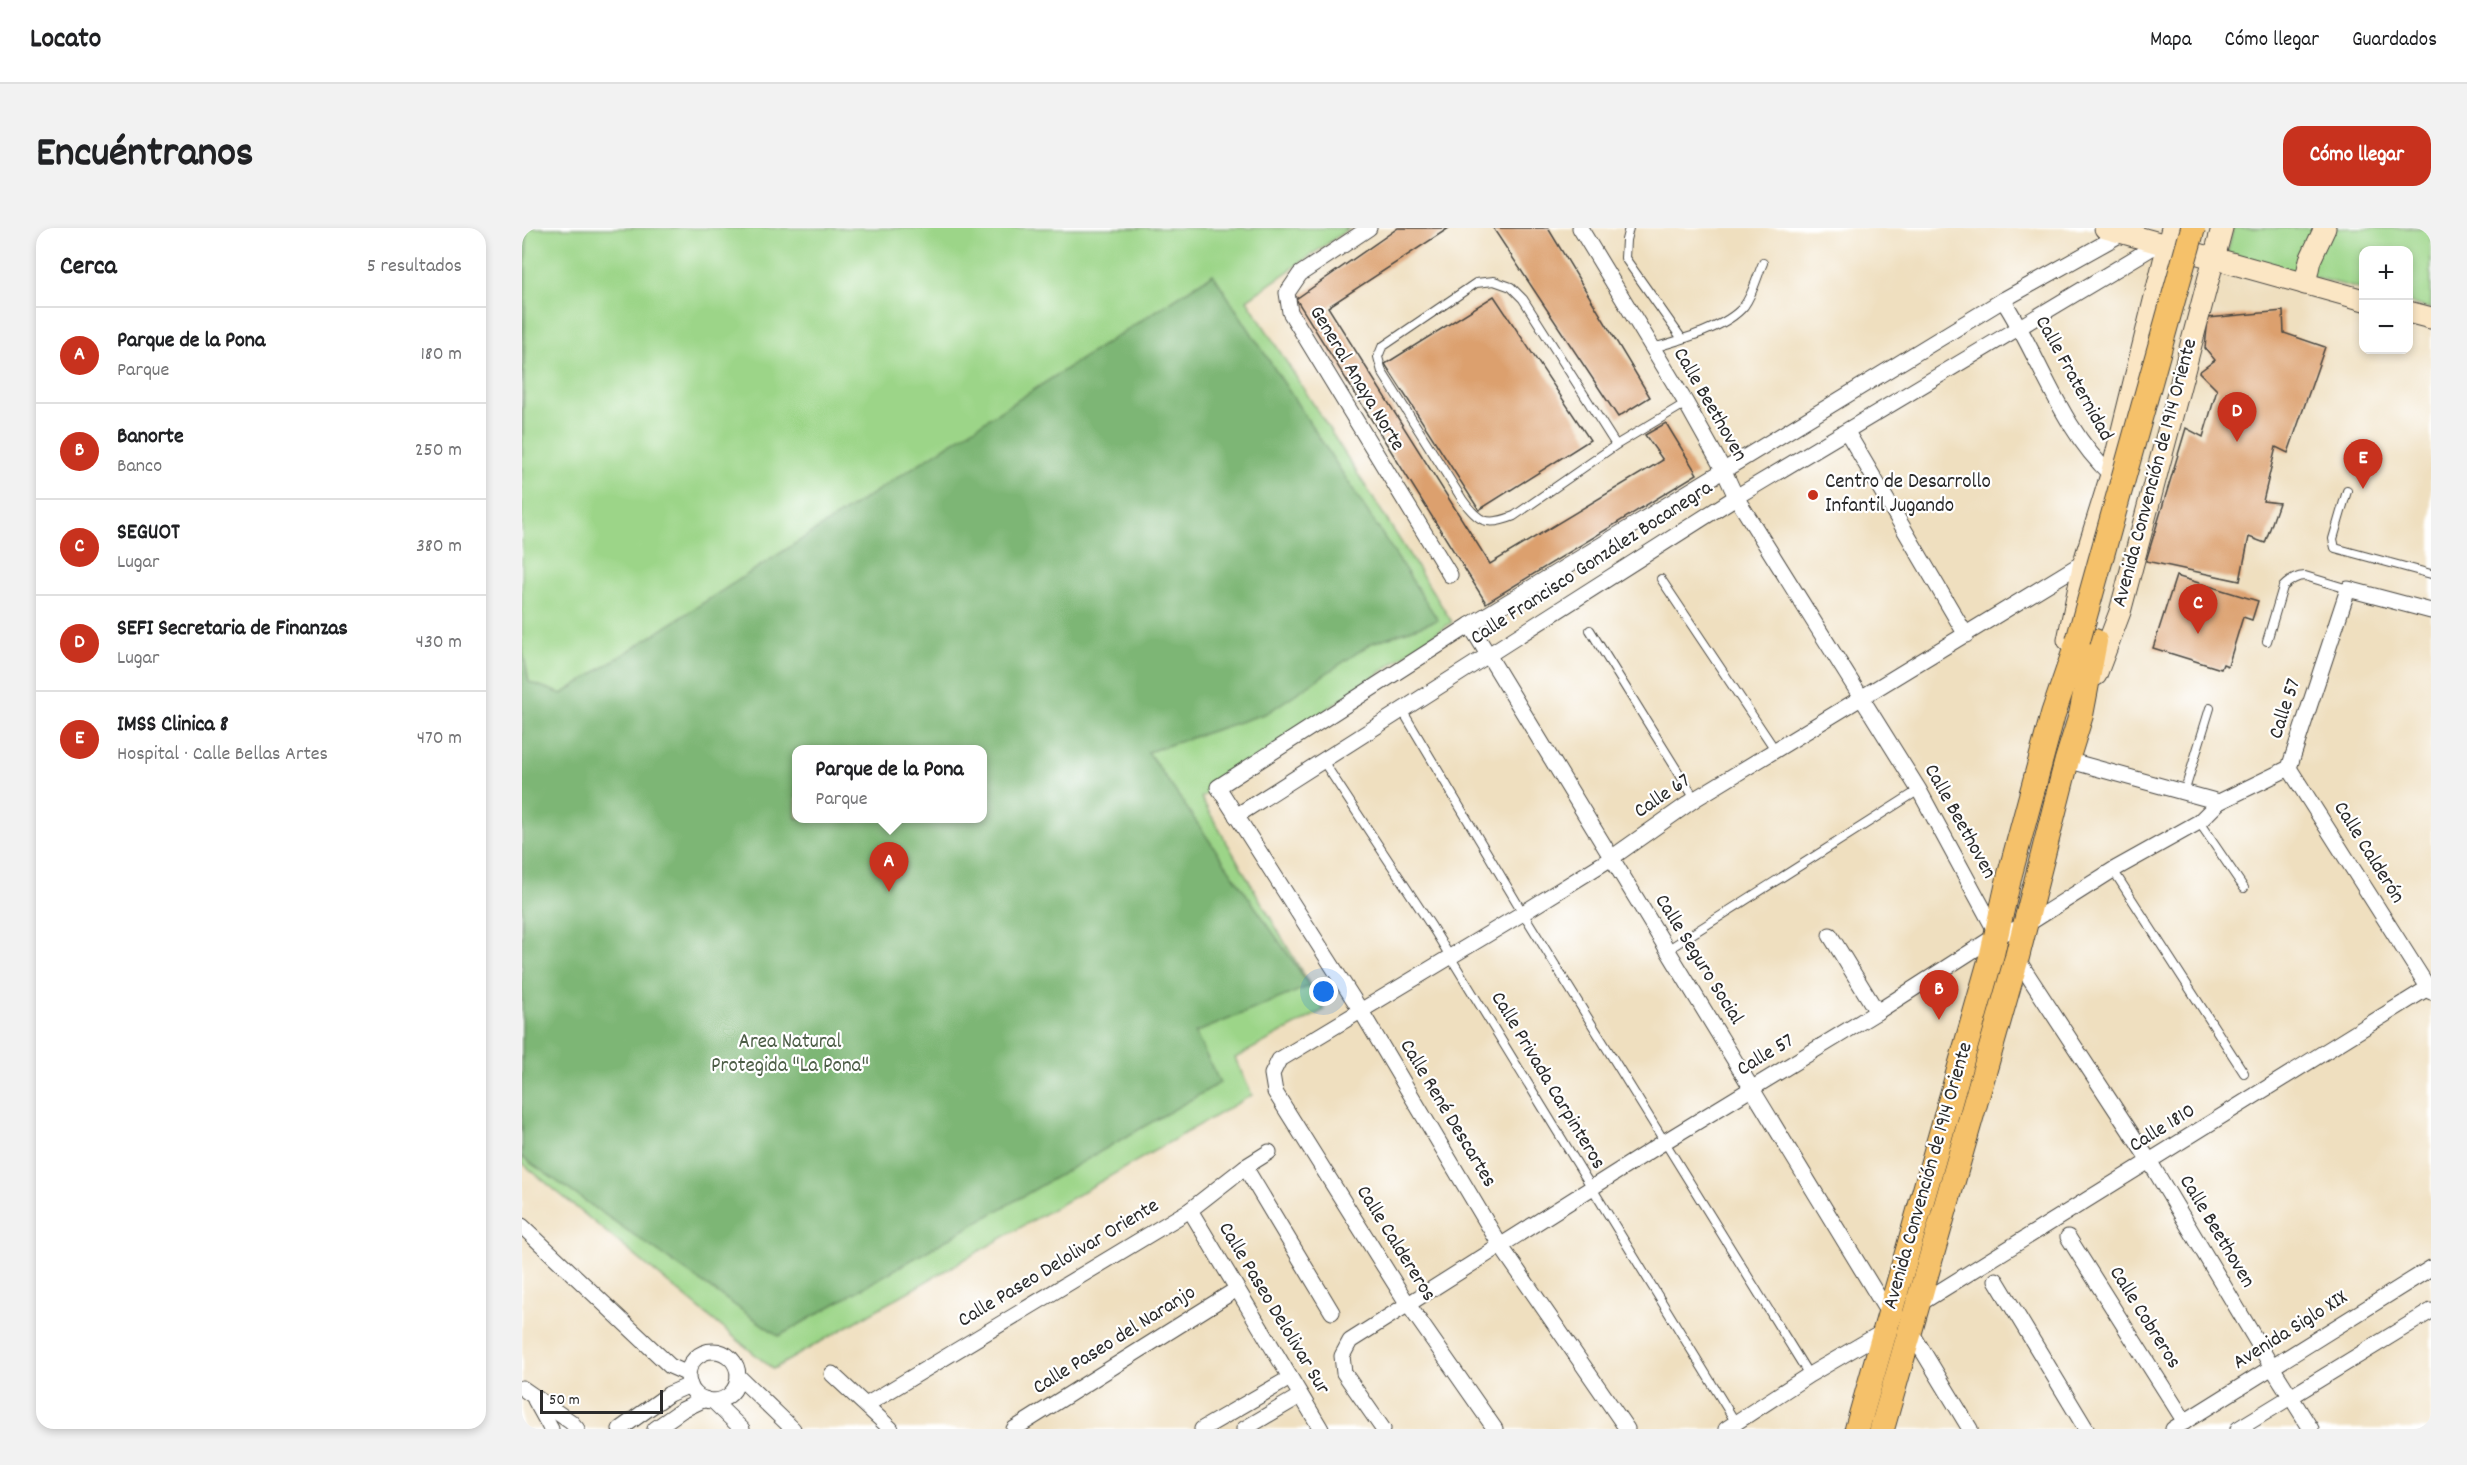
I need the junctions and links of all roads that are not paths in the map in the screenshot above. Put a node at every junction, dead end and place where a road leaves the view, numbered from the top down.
1 (1369, 228) edge
2 (1580, 228) edge
3 (1629, 228) edge
4 (2193, 228) edge
5 (2210, 228) edge
6 (2222, 228) edge
7 (2325, 228) edge
8 (2114, 231) edge
9 (2166, 238) edge
10 (2213, 260) junction
11 (1763, 263) dead end
12 (2305, 284) junction
13 (2359, 299) edge
14 (2003, 300) junction
15 (2413, 313) edge
16 (2431, 318) edge
17 (2149, 320) junction
18 (2020, 327) junction
19 (1682, 339) junction
20 (2192, 340) junction
21 (1651, 349) junction
22 (1686, 403) junction
23 (1847, 432) junction
24 (1616, 445) junction
25 (1724, 471) junction
26 (2111, 475) junction
27 (2347, 491) dead end
28 (1736, 497) junction
29 (2084, 562) junction
30 (1450, 574) dead end
31 (2431, 574) edge
32 (1661, 579) dead end
33 (2348, 589) junction
34 (2431, 611) edge
35 (1470, 625) junction
36 (1590, 630) dead end
37 (1966, 634) junction
38 (2086, 641) junction
39 (2267, 641) dead end
40 (1488, 654) junction
41 (1860, 698) junction
42 (2210, 708) dead end
43 (1402, 710) junction
44 (2053, 714) junction
45 (2081, 715) junction
46 (1776, 751) junction
47 (2067, 760) junction
48 (1323, 761) junction
49 (2289, 768) junction
50 (1218, 787) joint
51 (1919, 790) junction
52 (2184, 794) junction
53 (1695, 799) junction
54 (2219, 802) junction
55 (1236, 816) junction
56 (2199, 822) junction
57 (1610, 859) junction
58 (2113, 870) junction
59 (2244, 888) dead end
60 (1523, 913) junction
61 (2023, 927) junction
62 (1997, 934) junction
63 (1830, 935) dead end
64 (1667, 950) junction
65 (1450, 957) junction
66 (2017, 957) junction
67 (2430, 988) edge
68 (1361, 1011) junction
69 (1877, 1012) junction
70 (2244, 1073) dead end
71 (1272, 1074) joint
72 (1753, 1088) junction
73 (1664, 1142) junction
74 (1269, 1152) dead end
75 (2150, 1162) junction
76 (1245, 1167) junction
77 (1592, 1189) junction
78 (1190, 1210) junction
79 (522, 1226) edge
80 (2068, 1237) dead end
81 (1500, 1245) junction
82 (2431, 1268) edge
83 (1996, 1280) dead end
84 (1237, 1289) junction
85 (1407, 1303) junction
86 (1916, 1306) junction
87 (2431, 1311) edge
88 (1332, 1312) dead end
89 (1895, 1326) junction
90 (2271, 1367) junction
91 (832, 1374) dead end
92 (1809, 1375) junction
93 (738, 1376) junction
94 (1290, 1378) junction
95 (689, 1379) junction
96 (525, 1391) edge
97 (1300, 1396) junction
98 (2291, 1396) junction
99 (709, 1400) junction
100 (866, 1405) junction
101 (2179, 1425) edge
102 (1731, 1426) edge
103 (551, 1429) edge
104 (577, 1429) edge
105 (620, 1429) edge
106 (655, 1429) edge
107 (742, 1429) edge
108 (793, 1429) edge
109 (891, 1429) edge
110 (1014, 1429) edge
111 (1202, 1429) edge
112 (1244, 1429) edge
113 (1321, 1429) edge
114 (1383, 1429) edge
115 (1496, 1429) edge
116 (1627, 1429) edge
117 (1857, 1429) edge
118 (1882, 1429) edge
119 (1970, 1429) edge
120 (2086, 1429) edge
121 (2238, 1429) edge
122 (2311, 1429) edge

1 - 30 street, General Anaya Norte
2 - 21 street, Calle Beethoven
3 - 19 lane
4 - 38 main road, Avenida Convención de 1914 Oriente, bridge
5 - 38 main road, Avenida Convención de 1914 Oriente
6 - 10 main road, Avenida Convención de 1914 Oriente
7 - 12 main road
8 - 9 main road
8 - 14 street, Calle Francisco González Bocanegra
9 - 10 main road
9 - 17 main road, Avenida Convención de 1914 Oriente
9 - 18 street, Calle Francisco González Bocanegra
10 - 12 main road
10 - 20 main road, Avenida Convención de 1914 Oriente
11 - 19 lane
12 - 13 main road
14 - 18 street, Calle Fraternidad
14 - 25 street, Calle Francisco González Bocanegra
15 - 16 main road
17 - 20 main road
17 - 26 main road, Avenida Convención de 1914 Oriente
18 - 23 street, Calle Francisco González Bocanegra
18 - 26 street, Calle Fraternidad
19 - 21 lane
20 - 45 main road, Avenida Convención de 1914 Oriente
21 - 22 street, Calle Beethoven
22 - 24 lane
22 - 25 street, Calle Beethoven
23 - 28 street, Calle Francisco González Bocanegra
23 - 37 street
24 - 24 lane
25 - 28 street, Calle Beethoven
25 - 35 street, Calle Francisco González Bocanegra
26 - 29 main road, Avenida Convención de 1914 Oriente
27 - 31 lane
28 - 40 street, Calle Francisco González Bocanegra
28 - 41 street, Calle Beethoven
29 - 37 street, Calle 67
29 - 44 main road, Avenida Convención de 1914 Oriente
32 - 46 lane
33 - 34 street
33 - 39 lane
33 - 49 street, Calle 57
35 - 40 street, Calle Seguro Social
35 - 50 street, Calle Francisco González Bocanegra
36 - 53 lane
37 - 41 street, Calle 67
38 - 44 main road, Avenida Convención de 1914 Oriente
38 - 45 main road, Avenida Convención de 1914 Oriente
40 - 43 street, Calle Francisco González Bocanegra
40 - 57 street, Calle Seguro Social
41 - 46 street, Calle 67
41 - 51 street, Calle Beethoven
42 - 52 lane
43 - 48 street, Calle Francisco González Bocanegra
43 - 60 lane
44 - 62 main road, Avenida Convención de 1914 Oriente
45 - 47 main road, Avenida Convención de 1914 Oriente
46 - 53 street, Calle 67
47 - 52 street
47 - 61 main road, Avenida Convención de 1914 Oriente
48 - 55 street, Calle Francisco González Bocanegra
48 - 65 lane, Calle Privada Carpinteros
49 - 54 street, Calle 57
49 - 67 street, Calle Calderón
50 - 55 street, Calle René Descartes
51 - 62 street, Calle Beethoven
51 - 64 lane
52 - 54 street
53 - 57 street, Calle 67
54 - 56 street, Calle 57
55 - 68 street, Calle René Descartes
56 - 58 street, Calle 57
56 - 59 lane
57 - 60 street, Calle 67
57 - 64 street, Calle Seguro Social
58 - 61 street, Calle 57
58 - 70 lane
60 - 65 street, Calle 67
60 - 73 lane
61 - 62 street, Calle 57
61 - 66 main road, Avenida Convención de 1914 Oriente
62 - 66 street, Calle Beethoven
62 - 69 street, Calle 57
62 - 89 main road, Avenida Convención de 1914 Oriente
63 - 69 street
64 - 72 street, Calle Seguro Social
65 - 68 street, Calle 67
65 - 77 lane, Calle Privada Carpinteros
66 - 75 street, Calle Beethoven
66 - 86 main road, Avenida Convención de 1914 Oriente
67 - 75 street, Calle 1810
68 - 71 street, Calle 67
68 - 81 street, Calle René Descartes
69 - 72 street, Calle 57
71 - 85 street, Calle Caldereros
72 - 73 street, Calle 57
72 - 89 street, Calle Seguro Social
73 - 77 street, Calle 57
73 - 92 lane
74 - 76 street, Calle Paseo Delolivar Oriente
75 - 86 street, Calle 1810
75 - 90 street, Calle Beethoven
76 - 78 street, Calle Paseo Delolivar Oriente
76 - 88 street
77 - 81 street, Calle 57
77 - 102 lane, Calle Privada Carpinteros
78 - 84 street, Calle Paseo Delolivar Sur
78 - 100 street, Calle Paseo Delolivar Oriente
79 - 95 street
80 - 101 street, Calle Cobreros
81 - 85 street, Calle 57
81 - 116 street, Calle René Descartes
82 - 90 street, Avenida Siglo XIX
83 - 120 street
84 - 94 street, Calle Paseo Delolivar Sur
84 - 110 street, Calle Paseo del Naranjo
85 - 114 street, Calle 57
85 - 115 street, Calle Caldereros
86 - 89 main road, Avenida Convención de 1914 Oriente
87 - 98 street
89 - 92 street
89 - 117 main road, Avenida Convención de 1914 Oriente
89 - 118 main road, Avenida Convención de 1914 Oriente
89 - 119 street, Calle Seguro Social
90 - 98 street, Calle Beethoven
90 - 101 street, Avenida Siglo XIX
91 - 100 street
92 - 102 street
93 - 95 street
93 - 99 street
93 - 108 street
94 - 97 street, Calle Paseo Delolivar Sur
94 - 111 street
95 - 99 street
95 - 105 street
96 - 103 street
96 - 104 street
97 - 112 street
97 - 113 street, Calle Paseo Delolivar Sur
98 - 121 street
98 - 122 street, Calle Beethoven
99 - 106 street
99 - 107 street
100 - 109 street

